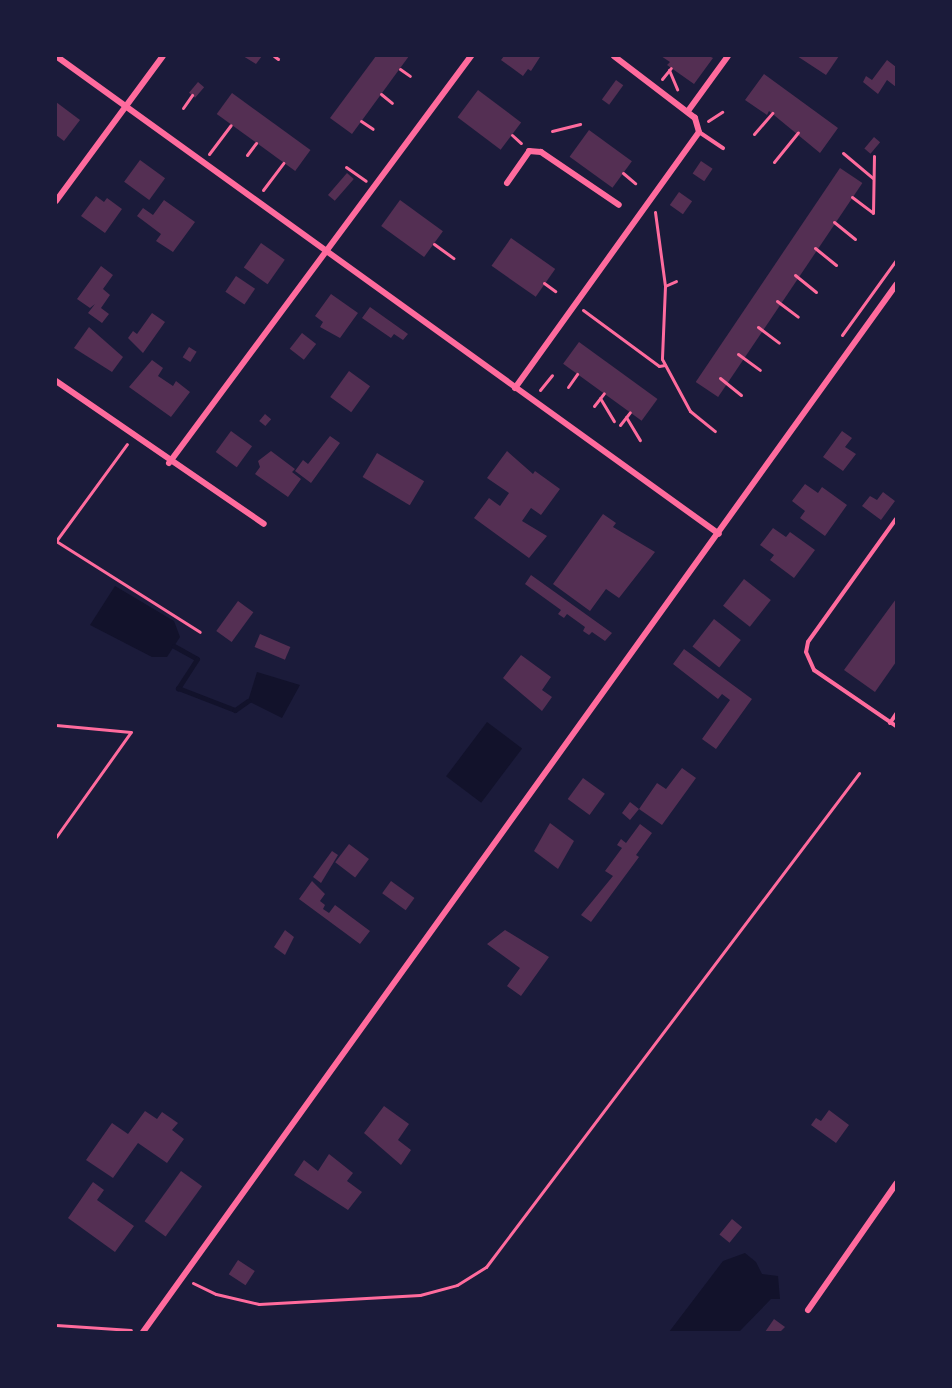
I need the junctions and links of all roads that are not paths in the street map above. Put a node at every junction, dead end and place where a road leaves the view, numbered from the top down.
1 (56, 56) edge
2 (163, 56) edge
3 (471, 56) edge
4 (614, 56) edge
5 (728, 56) edge
6 (126, 105) junction
7 (688, 111) junction
8 (700, 129) junction
9 (723, 148) dead end
10 (507, 183) dead end
11 (56, 201) edge
12 (619, 206) dead end
13 (326, 252) junction
14 (897, 285) edge
15 (56, 381) edge
16 (514, 388) junction
17 (170, 463) junction
18 (897, 519) edge
19 (264, 525) dead end
20 (719, 534) junction
21 (897, 714) edge
22 (890, 723) junction
23 (897, 726) edge
24 (897, 1184) edge
25 (808, 1310) dead end
26 (144, 1331) edge

1 - 6 street
2 - 6 street
3 - 13 street
4 - 7 street
5 - 7 street
6 - 11 street
6 - 13 street
7 - 8 street
8 - 9 lane
8 - 16 street
10 - 12 street
13 - 16 street
13 - 17 street
14 - 20 street
15 - 17 street
16 - 20 street
17 - 19 street
18 - 22 lane
20 - 26 street
21 - 22 lane
22 - 23 lane
24 - 25 street

